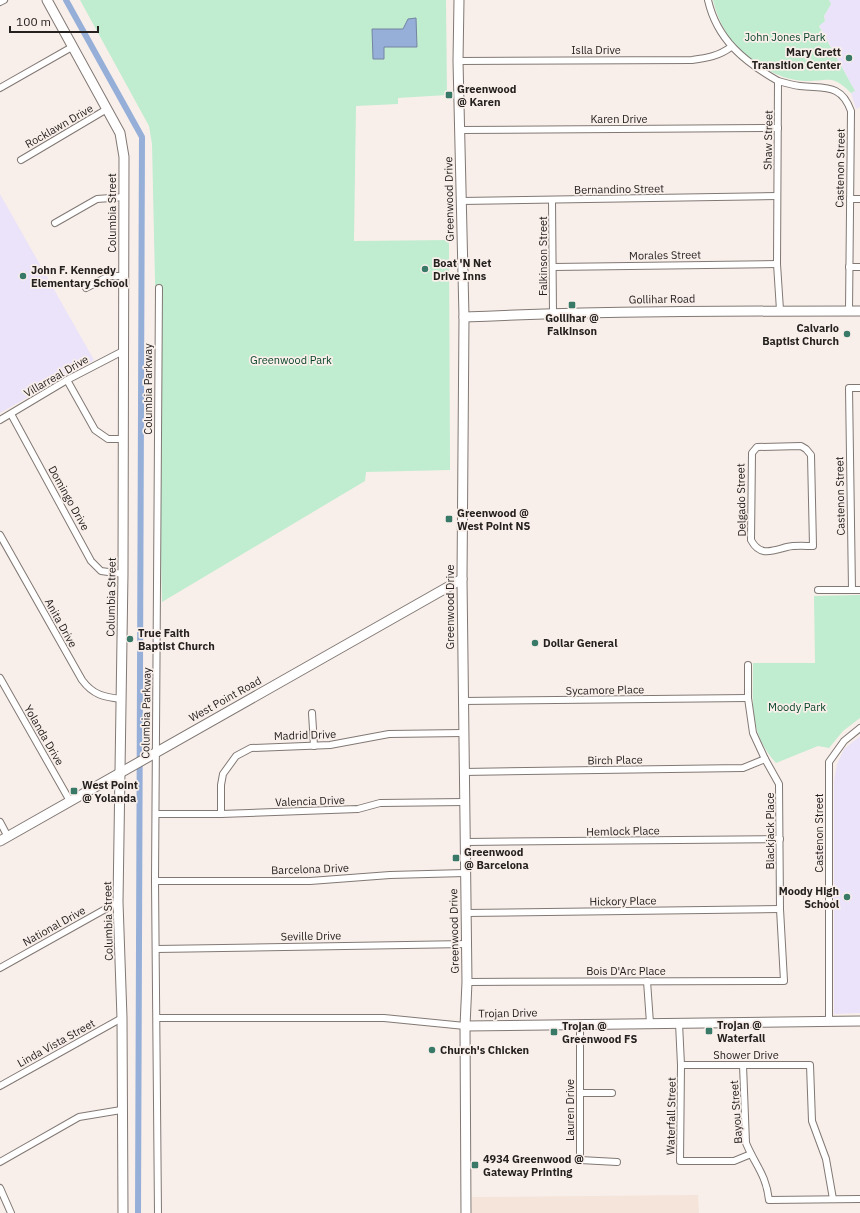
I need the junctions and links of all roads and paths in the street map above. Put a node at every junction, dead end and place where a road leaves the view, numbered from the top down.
1 (4, 0) edge
2 (47, 0) edge
3 (459, 0) edge
4 (708, 0) edge
5 (0, 2) edge
6 (72, 47) junction
7 (731, 47) junction
8 (458, 61) junction
9 (778, 82) junction
10 (0, 88) edge
11 (107, 109) junction
12 (778, 128) junction
13 (460, 130) junction
14 (21, 160) dead end
15 (777, 196) junction
16 (124, 197) junction
17 (850, 199) junction
18 (860, 199) edge
19 (552, 200) junction
20 (461, 201) junction
21 (55, 223) dead end
22 (778, 264) junction
23 (553, 267) junction
24 (849, 267) junction
25 (860, 267) edge
26 (124, 276) junction
27 (86, 288) dead end
28 (159, 288) dead end
29 (780, 310) junction
30 (849, 311) junction
31 (860, 311) edge
32 (553, 313) junction
33 (464, 317) junction
34 (123, 351) junction
35 (67, 380) junction
36 (860, 388) edge
37 (11, 414) junction
38 (0, 420) edge
39 (124, 439) junction
40 (0, 535) edge
41 (813, 546) joint
42 (123, 574) junction
43 (462, 579) junction
44 (818, 590) dead end
45 (852, 590) junction
46 (860, 590) edge
47 (748, 665) dead end
48 (0, 678) edge
49 (748, 698) junction
50 (122, 699) junction
51 (463, 701) junction
52 (312, 713) dead end
53 (860, 728) edge
54 (463, 733) junction
55 (314, 746) junction
56 (152, 754) junction
57 (764, 759) junction
58 (123, 770) junction
59 (463, 772) junction
60 (70, 801) junction
61 (464, 802) junction
62 (156, 814) junction
63 (221, 814) junction
64 (0, 822) edge
65 (4, 839) edge
66 (780, 839) junction
67 (466, 842) junction
68 (465, 873) junction
69 (155, 881) junction
70 (118, 902) junction
71 (780, 909) junction
72 (466, 913) junction
73 (467, 944) junction
74 (156, 949) junction
75 (0, 968) edge
76 (647, 981) junction
77 (784, 981) joint
78 (467, 982) junction
79 (122, 1018) junction
80 (157, 1018) junction
81 (829, 1021) junction
82 (860, 1021) edge
83 (650, 1023) junction
84 (679, 1023) junction
85 (580, 1024) junction
86 (465, 1026) junction
87 (682, 1065) junction
88 (743, 1065) junction
89 (0, 1086) edge
90 (581, 1093) junction
91 (612, 1093) dead end
92 (121, 1110) junction
93 (751, 1154) junction
94 (0, 1162) edge
95 (617, 1162) dead end
96 (0, 1188) edge
97 (833, 1199) junction
98 (860, 1199) edge
99 (11, 1213) edge
100 (123, 1213) edge
101 (158, 1213) edge
102 (466, 1213) edge

1 - 5 street
2 - 6 street, Columbia Street
3 - 8 street, Greenwood Drive
4 - 7 street
6 - 10 street
6 - 11 street, Columbia Street
7 - 8 street, Islla Drive
7 - 9 street
8 - 13 street, Greenwood Drive
9 - 12 street, Shaw Street
9 - 17 street, Castenon Street
11 - 14 street, Rocklawn Drive
11 - 16 street, Columbia Street
12 - 13 street, Karen Drive
12 - 15 street, Shaw Street
13 - 20 street, Greenwood Drive
15 - 19 street, Bernandino Street
15 - 22 street, Shaw Street
16 - 21 street
16 - 26 street, Columbia Street
17 - 18 street
17 - 24 street, Castenon Street
19 - 20 street, Bernandino Street
19 - 23 street, Falkinson Street
20 - 33 street, Greenwood Drive
22 - 23 street, Morales Street
22 - 29 street, Shaw Street
23 - 32 street, Falkinson Street
24 - 25 street
24 - 30 street, Castenon Street
26 - 27 street
26 - 34 street, Columbia Street
28 - 56 street, Columbia Parkway
29 - 30 street, Gollihar Road
29 - 32 street, Gollihar Road
30 - 31 street, Gollihar Road
32 - 33 street, Gollihar Road
33 - 43 street, Greenwood Drive
34 - 35 street, Villarreal Drive
34 - 39 street, Columbia Street
35 - 37 street, Villarreal Drive
35 - 39 street
36 - 45 street, Castenon Street
37 - 38 street, Villarreal Drive
37 - 42 street, Domingo Drive
39 - 42 street, Columbia Street
40 - 50 street, Anita Drive
41 - 41 street, Delgado Street
42 - 50 street, Columbia Street
43 - 51 street, Greenwood Drive
43 - 56 street, West Point Road
44 - 45 street
45 - 46 street
47 - 49 street, Blackjack Place
48 - 60 street, Yolanda Drive
49 - 51 street, Sycamore Place
49 - 57 street, Blackjack Place
50 - 58 street, Columbia Street
51 - 54 street, Greenwood Drive
52 - 55 street
53 - 81 street, Castenon Street
54 - 55 street, Madrid Drive
54 - 59 street, Greenwood Drive
55 - 63 street, Madrid Drive
56 - 58 street, West Point Road
56 - 62 street, Columbia Parkway
57 - 59 street, Birch Place
57 - 66 street, Blackjack Place
58 - 60 street, West Point Road
58 - 70 street, Columbia Street
59 - 61 street, Greenwood Drive
60 - 65 street, West Point Road
61 - 63 street, Valencia Drive
61 - 67 street, Greenwood Drive
62 - 63 street, Valencia Drive
62 - 69 street, Columbia Parkway
64 - 65 street
66 - 67 street, Hemlock Place
66 - 71 street, Blackjack Place
67 - 68 street, Greenwood Drive
68 - 69 street, Barcelona Drive
68 - 72 street, Greenwood Drive
69 - 74 street, Columbia Parkway
70 - 75 street, National Drive
70 - 79 street, Columbia Street
71 - 72 street, Hickory Place
71 - 77 street, Blackjack Place
72 - 73 street, Greenwood Drive
73 - 74 street, Seville Drive
73 - 78 street, Greenwood Drive
74 - 80 street, Columbia Parkway
76 - 77 street, Bois D'Arc Place
76 - 78 street, Bois D'Arc Place
76 - 83 street
78 - 86 street, Greenwood Drive
79 - 89 street, Linda Vista Street
79 - 92 street, Columbia Street
80 - 86 street, Trojan Drive
80 - 101 street, Columbia Parkway
81 - 82 street, Trojan Drive
81 - 84 street, Trojan Drive
83 - 84 street, Trojan Drive
83 - 85 street, Trojan Drive
84 - 87 street, Waterfall Street
85 - 86 street, Trojan Drive
85 - 90 street, Lauren Drive
86 - 102 street, Greenwood Drive
87 - 88 street, Shower Drive
87 - 93 street, Waterfall Street
88 - 93 street, Bayou Street
88 - 97 street, Shower Drive
90 - 91 street
90 - 95 street, Lauren Drive
92 - 94 street
92 - 100 street, Columbia Street
93 - 97 street, Bayou Street
96 - 99 street
97 - 98 street

